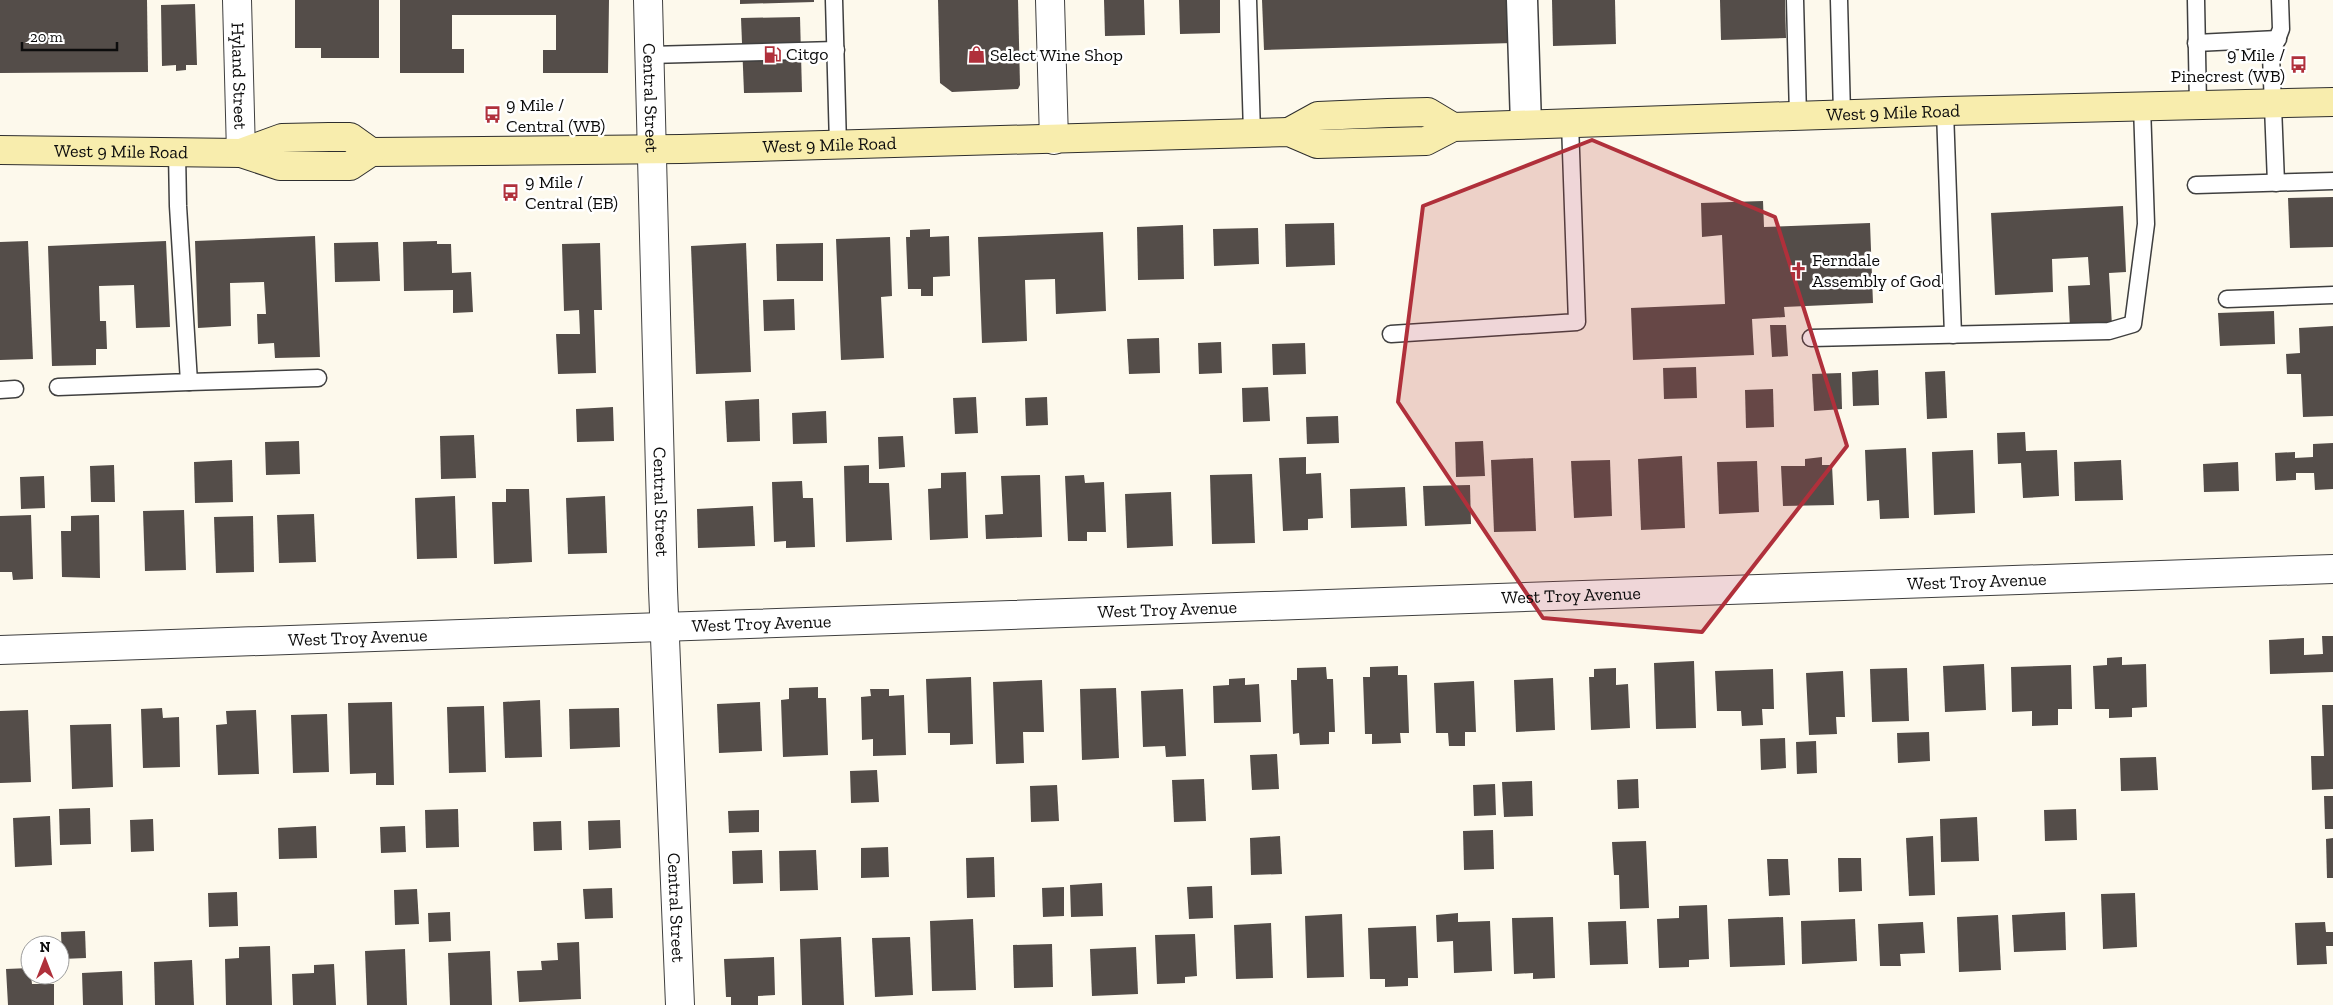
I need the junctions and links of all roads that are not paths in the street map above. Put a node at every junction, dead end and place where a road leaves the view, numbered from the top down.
1 (237, 0) edge
2 (648, 0) edge
3 (834, 0) edge
4 (1050, 0) edge
5 (1248, 0) edge
6 (1515, 0) edge
7 (1529, 0) edge
8 (1795, 0) edge
9 (1839, 0) edge
10 (2196, 0) edge
11 (2280, 0) edge
12 (2278, 39) junction
13 (2196, 42) junction
14 (836, 50) junction
15 (649, 55) junction
16 (2333, 102) edge
17 (2272, 103) junction
18 (2198, 105) junction
19 (2142, 106) junction
20 (1945, 111) junction
21 (1842, 114) junction
22 (1798, 116) junction
23 (1570, 123) junction
24 (1526, 125) junction
25 (1252, 133) junction
26 (1054, 140) junction
27 (838, 145) junction
28 (651, 149) junction
29 (0, 150) edge
30 (177, 152) junction
31 (241, 153) junction
32 (2333, 181) edge
33 (2276, 183) junction
34 (2196, 185) dead end
35 (2333, 294) edge
36 (2227, 299) dead end
37 (1391, 334) dead end
38 (1953, 335) junction
39 (1811, 338) dead end
40 (318, 378) dead end
41 (189, 382) junction
42 (58, 387) dead end
43 (2333, 569) edge
44 (665, 627) junction
45 (0, 650) edge
46 (680, 1005) edge

1 - 31 street, Hyland Street
2 - 15 street, Central Street
3 - 14 lane
4 - 26 street
5 - 25 lane
6 - 24 lane
7 - 24 lane
8 - 22 lane
9 - 21 lane
10 - 13 lane
11 - 12 lane
12 - 13 lane
12 - 17 lane
13 - 18 lane
14 - 15 lane
14 - 27 lane
15 - 28 street, Central Street
16 - 17 main road, West 9 Mile Road
17 - 18 main road, West 9 Mile Road
17 - 33 lane
18 - 19 main road, West 9 Mile Road
19 - 20 main road, West 9 Mile Road
19 - 38 lane
20 - 21 main road, West 9 Mile Road
20 - 38 lane
21 - 22 main road, West 9 Mile Road
22 - 23 main road, West 9 Mile Road
23 - 24 main road, West 9 Mile Road
23 - 37 lane
24 - 25 main road, West 9 Mile Road
25 - 26 main road, West 9 Mile Road
26 - 27 main road, West 9 Mile Road
27 - 28 main road, West 9 Mile Road
28 - 31 main road, West 9 Mile Road
28 - 44 street, Central Street
29 - 30 main road, West 9 Mile Road
30 - 31 main road, West 9 Mile Road
30 - 41 lane
32 - 33 lane
33 - 34 lane
35 - 36 lane
38 - 39 lane
40 - 41 lane
41 - 42 lane
43 - 44 street, West Troy Avenue
44 - 45 street, West Troy Avenue
44 - 46 street, Central Street

